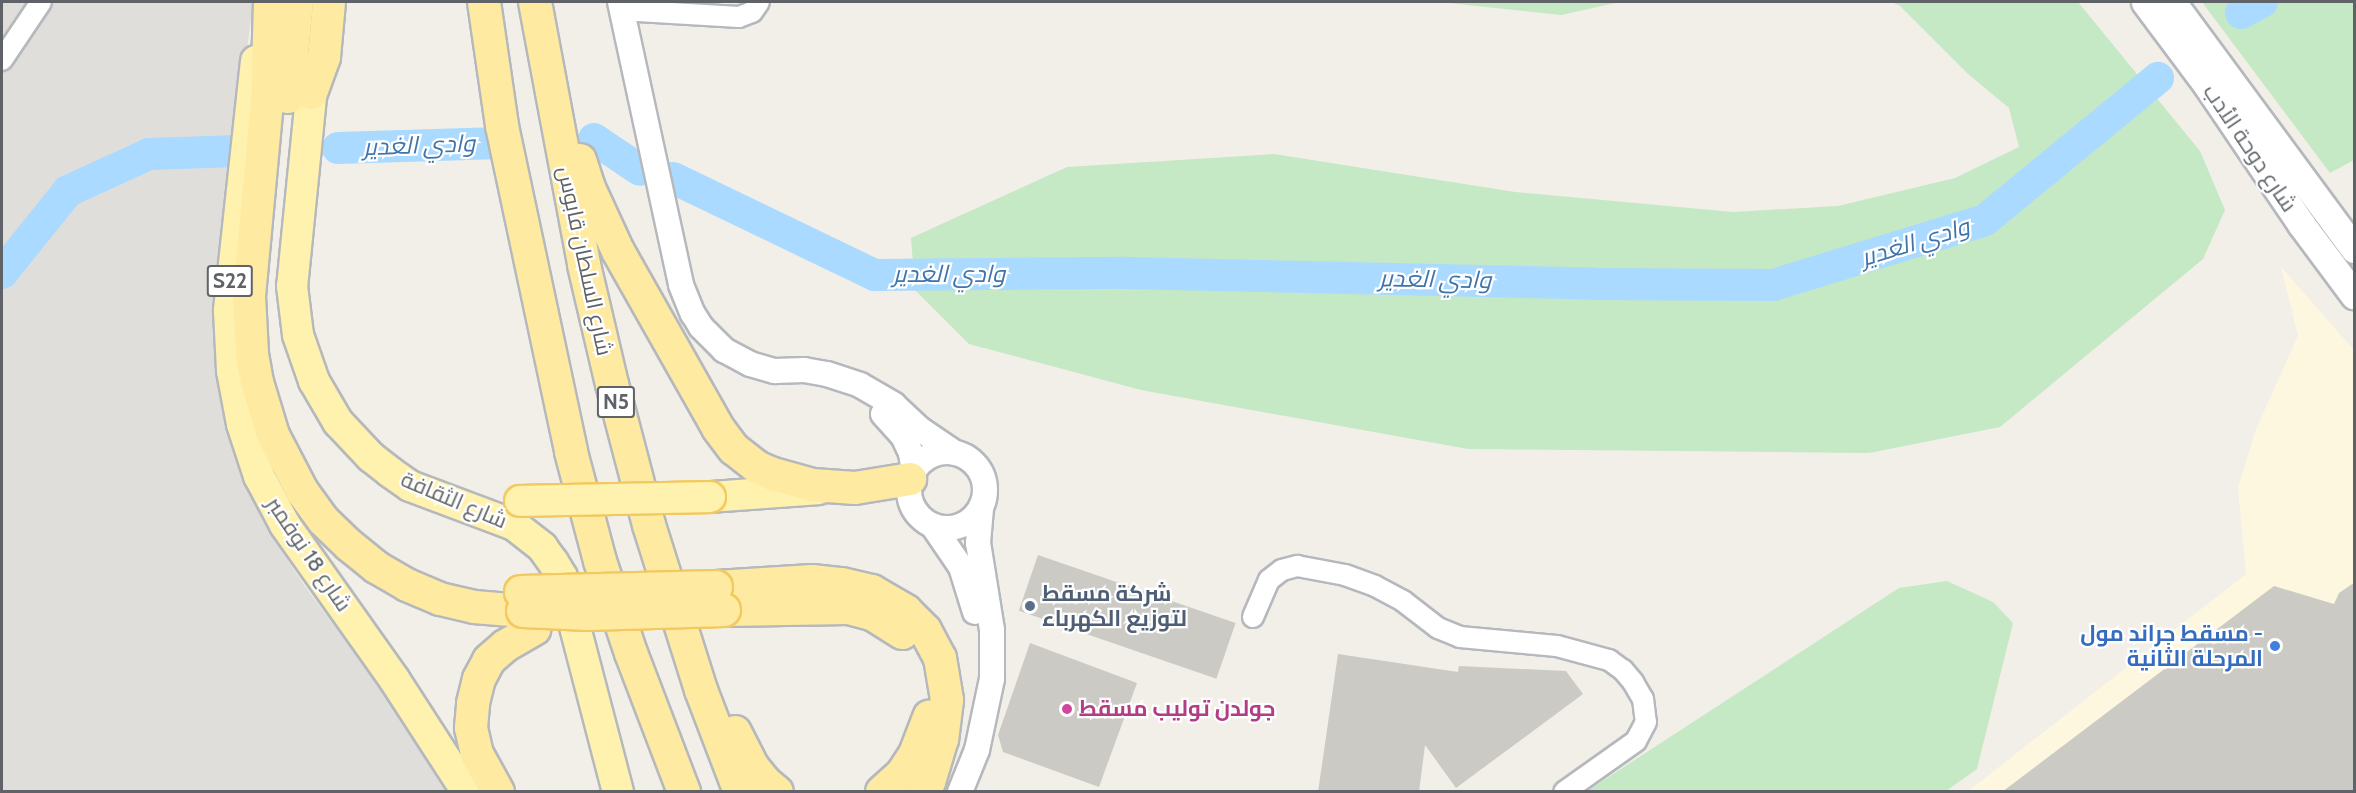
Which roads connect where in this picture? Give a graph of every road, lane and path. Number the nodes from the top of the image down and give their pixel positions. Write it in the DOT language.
graph roads {
  1 [pos="41,2"];
  2 [pos="264,2"];
  3 [pos="270,2"];
  4 [pos="297,2"];
  5 [pos="320,2"];
  6 [pos="329,2"];
  7 [pos="484,2"];
  8 [pos="535,2"];
  9 [pos="759,2"];
  10 [pos="2145,2"];
  11 [pos="2172,2"];
  12 [pos="621,5"];
  13 [pos="2,60"];
  14 [pos="311,93"];
  15 [pos="552,102"];
  16 [pos="300,196"];
  17 [pos="2355,249"];
  18 [pos="2355,296"];
  19 [pos="789,372"];
  20 [pos="955,453"];
  21 [pos="912,475"];
  22 [pos="834,488"];
  23 [pos="981,506"];
  24 [pos="649,525"];
  25 [pos="933,526"];
  26 [pos="720,598"];
  27 [pos="526,611"];
  28 [pos="1253,617"];
  29 [pos="467,792"];
  30 [pos="498,792"];
  31 [pos="618,792"];
  32 [pos="684,792"];
  33 [pos="740,792"];
  34 [pos="777,792"];
  35 [pos="882,792"];
  36 [pos="923,792"];
  37 [pos="943,792"];
  38 [pos="960,792"];
  39 [pos="1564,792"];
  1 -- 13 [label="street"];
  2 -- 29 [label="main road, شارع 18 نوفمبر / S22"];
  3 -- 27 [label="highway"];
  4 -- 27 [label="highway"];
  5 -- 14 [label="main road, شارع الثقافة"];
  6 -- 14 [label="highway"];
  7 -- 32 [label="highway, N5"];
  8 -- 15 [label="highway, شارع السلطان قابوس / N5"];
  9 -- 12 [label="street"];
  10 -- 18 [label="main road, شارع دوحة الأدب"];
  11 -- 17 [label="main road, شارع دوحة الأدب"];
  12 -- 19 [label="street"];
  14 -- 16 [label="main road, شارع الثقافة"];
  15 -- 22 [label="highway"];
  15 -- 24 [label="highway, شارع السلطان قابوس / N5"];
  16 -- 22 [label="main road, bridge"];
  16 -- 31 [label="main road, شارع الثقافة"];
  19 -- 20 [label="street"];
  19 -- 21 [label="street"];
  20 -- 21 [label="street"];
  20 -- 23 [label="street"];
  21 -- 22 [label="highway"];
  21 -- 25 [label="street"];
  23 -- 25 [label="street"];
  23 -- 38 [label="street"];
  24 -- 33 [label="highway, شارع السلطان قابوس / N5"];
  24 -- 34 [label="highway"];
  25 -- 37 [label="street"];
  26 -- 27 [label="highway, bridge"];
  26 -- 27 [label="highway, bridge"];
  26 -- 35 [label="highway"];
  26 -- 36 [label="highway"];
  27 -- 30 [label="highway"];
  28 -- 39 [label="street"];
}
